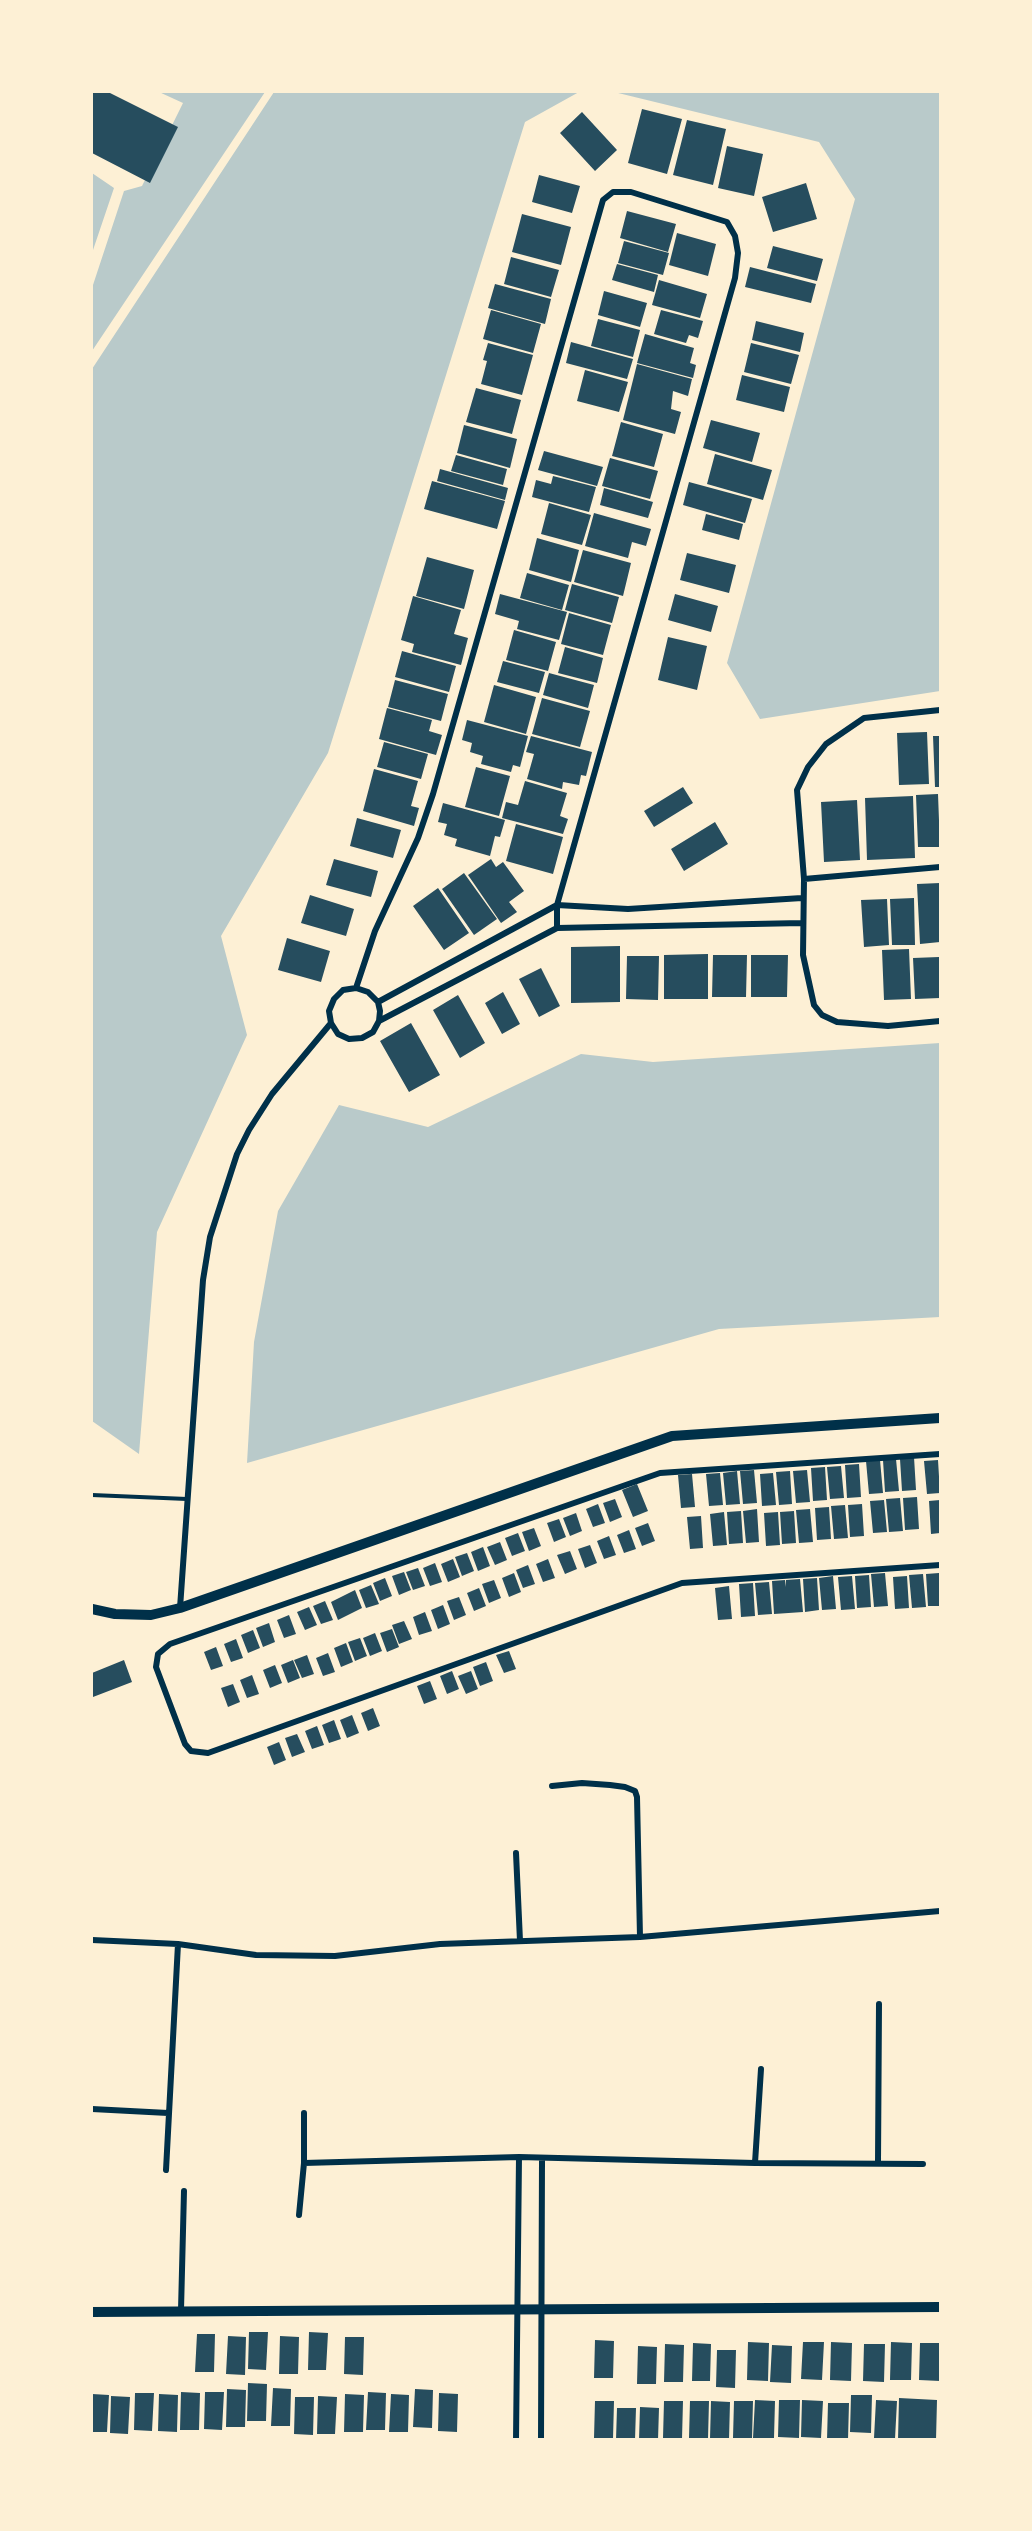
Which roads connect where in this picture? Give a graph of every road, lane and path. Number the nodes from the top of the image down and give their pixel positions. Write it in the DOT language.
graph roads {
  1 [pos="940,710"];
  2 [pos="940,867"];
  3 [pos="804,879"];
  4 [pos="802,898"];
  5 [pos="558,905"];
  6 [pos="802,923"];
  7 [pos="557,928"];
  8 [pos="356,988"];
  9 [pos="378,1002"];
  10 [pos="380,1021"];
  11 [pos="940,1021"];
  12 [pos="331,1023"];
  13 [pos="940,1418"];
  14 [pos="940,1454"];
  15 [pos="92,1495"];
  16 [pos="188,1499"];
  17 [pos="940,1565"];
  18 [pos="180,1608"];
  19 [pos="92,1609"];
  20 [pos="552,1786"];
  21 [pos="516,1853"];
  22 [pos="940,1911"];
  23 [pos="640,1937"];
  24 [pos="92,1940"];
  25 [pos="520,1941"];
  26 [pos="178,1944"];
  27 [pos="879,2004"];
  28 [pos="761,2069"];
  29 [pos="92,2109"];
  30 [pos="168,2113"];
  31 [pos="304,2113"];
  32 [pos="519,2157"];
  33 [pos="542,2159"];
  34 [pos="878,2162"];
  35 [pos="304,2163"];
  36 [pos="755,2163"];
  37 [pos="923,2164"];
  38 [pos="166,2169"];
  39 [pos="184,2191"];
  40 [pos="299,2215"];
  41 [pos="940,2307"];
  42 [pos="541,2309"];
  43 [pos="181,2310"];
  44 [pos="517,2310"];
  45 [pos="92,2312"];
  46 [pos="516,2439"];
  47 [pos="541,2439"];
  1 -- 3 [label="street"];
  2 -- 3 [label="street"];
  3 -- 4 [label="street"];
  4 -- 5 [label="street"];
  4 -- 6 [label="street"];
  5 -- 7 [label="street"];
  5 -- 8 [label="street"];
  5 -- 9 [label="street"];
  6 -- 7 [label="street"];
  6 -- 11 [label="street"];
  7 -- 10 [label="street"];
  8 -- 9 [label="street"];
  8 -- 12 [label="street"];
  9 -- 10 [label="street"];
  10 -- 12 [label="street"];
  12 -- 16 [label="street"];
  13 -- 18 [label="street"];
  14 -- 17 [label="street"];
  15 -- 16 [label="lane"];
  16 -- 18 [label="street"];
  18 -- 19 [label="street"];
  20 -- 23 [label="street"];
  21 -- 25 [label="street"];
  22 -- 23 [label="street"];
  23 -- 25 [label="street"];
  24 -- 26 [label="street"];
  25 -- 26 [label="street"];
  26 -- 30 [label="street"];
  27 -- 34 [label="street"];
  28 -- 36 [label="street"];
  29 -- 30 [label="street"];
  30 -- 38 [label="street"];
  31 -- 35 [label="street"];
  32 -- 33 [label="street"];
  32 -- 35 [label="street"];
  32 -- 44 [label="street"];
  33 -- 36 [label="street"];
  33 -- 42 [label="street"];
  34 -- 36 [label="street"];
  34 -- 37 [label="street"];
  35 -- 40 [label="street"];
  39 -- 43 [label="street"];
  41 -- 42 [label="street"];
  42 -- 44 [label="street"];
  42 -- 47 [label="street"];
  43 -- 44 [label="street"];
  43 -- 45 [label="street"];
  44 -- 46 [label="street"];
}
